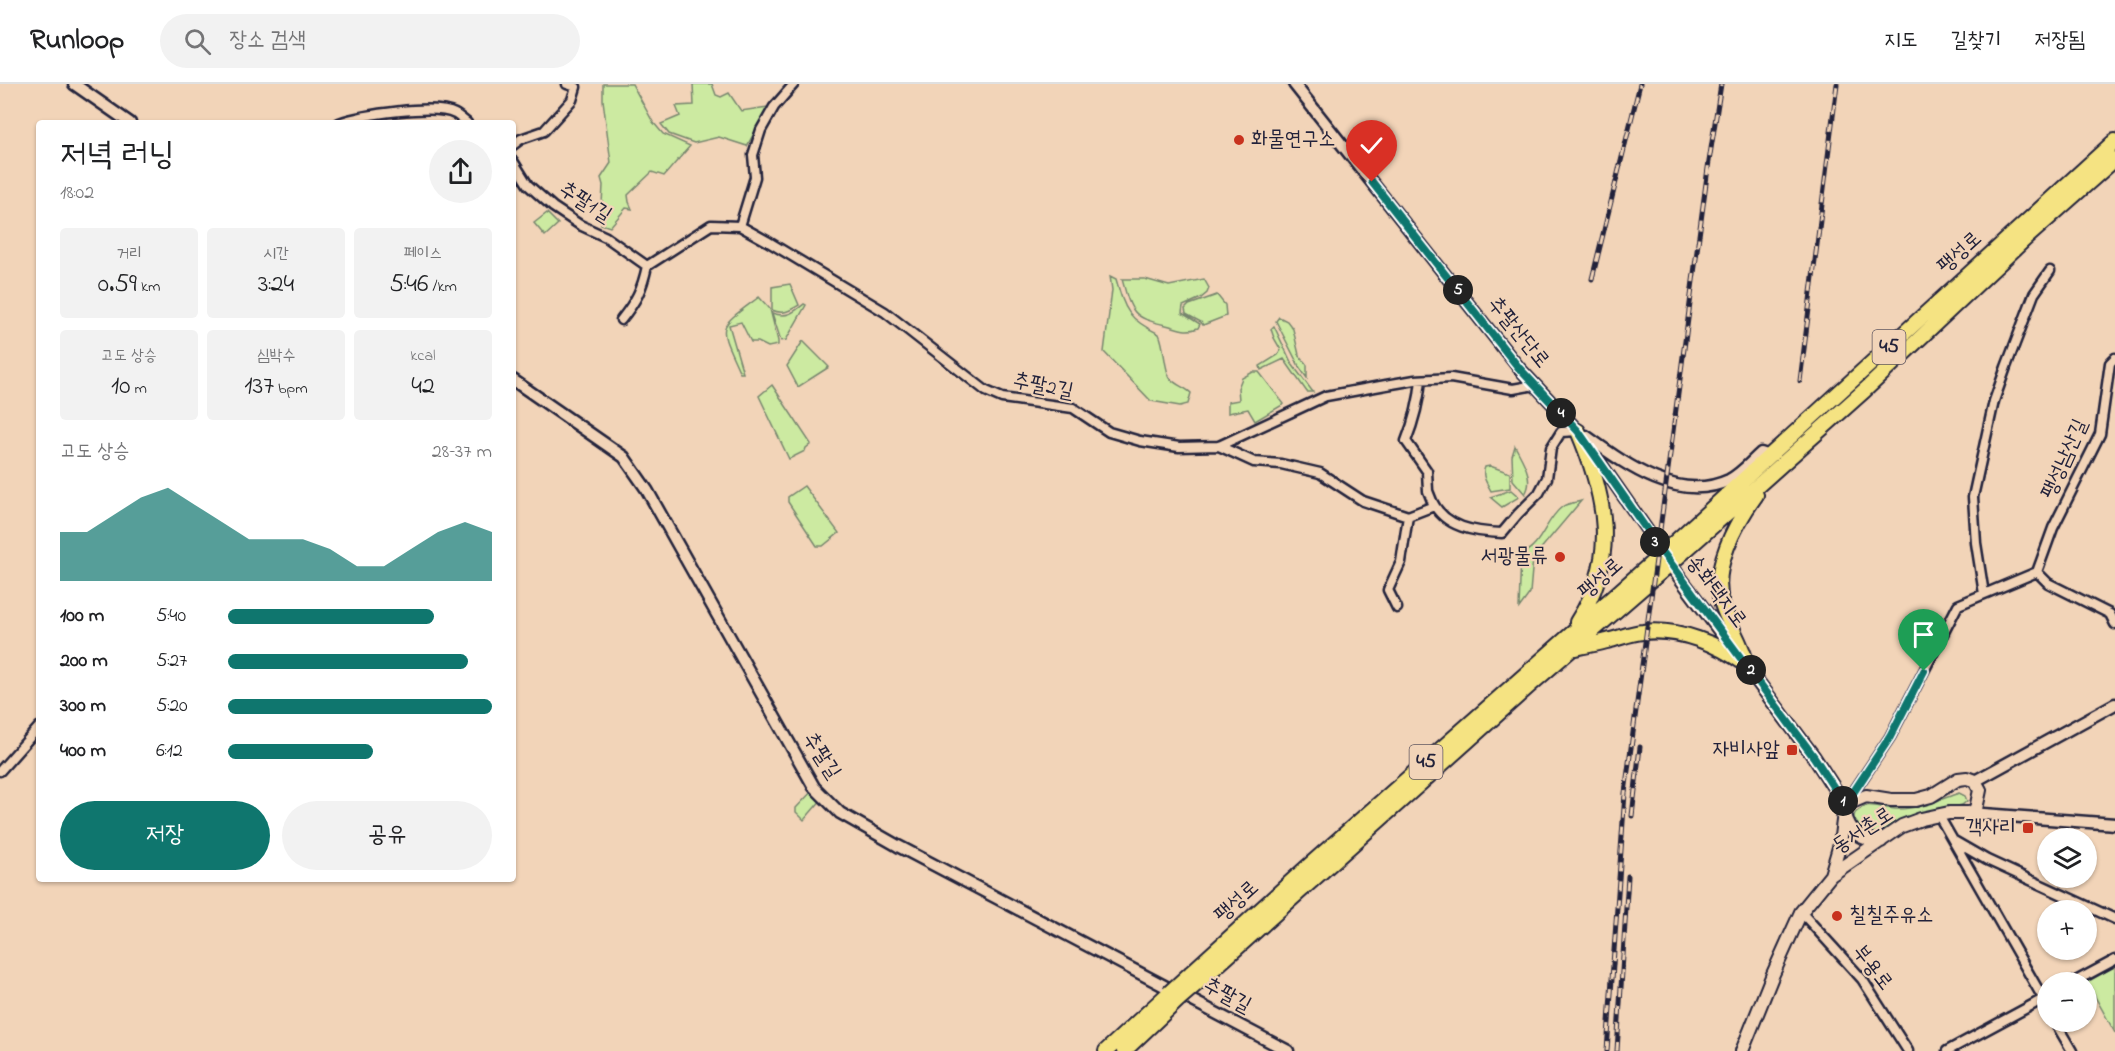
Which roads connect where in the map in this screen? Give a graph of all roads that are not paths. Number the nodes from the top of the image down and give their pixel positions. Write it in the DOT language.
graph roads {
  1 [pos="74,84"];
  2 [pos="794,84"];
  3 [pos="1294,84"];
  4 [pos="576,85"];
  5 [pos="126,120"];
  6 [pos="348,120"];
  7 [pos="462,120"];
  8 [pos="2115,141"];
  9 [pos="516,143"];
  10 [pos="2115,159"];
  11 [pos="516,166"];
  12 [pos="740,226"];
  13 [pos="647,266"];
  14 [pos="2050,271"];
  15 [pos="621,320"];
  16 [pos="2115,358"];
  17 [pos="1421,380"];
  18 [pos="516,382"];
  19 [pos="1536,385"];
  20 [pos="1578,431"];
  21 [pos="1219,446"];
  22 [pos="1770,456"];
  23 [pos="1784,462"];
  24 [pos="1432,500"];
  25 [pos="1408,516"];
  26 [pos="1666,558"];
  27 [pos="2037,572"];
  28 [pos="1984,594"];
  29 [pos="1397,608"];
  30 [pos="2114,622"];
  31 [pos="1568,635"];
  32 [pos="1571,650"];
  33 [pos="1747,665"];
  34 [pos="2115,704"];
  35 [pos="36,730"];
  36 [pos="0,771"];
  37 [pos="1975,781"];
  38 [pos="1845,805"];
  39 [pos="1970,813"];
  40 [pos="1939,816"];
  41 [pos="2115,824"];
  42 [pos="1953,840"];
  43 [pos="1881,841"];
  44 [pos="1831,875"];
  45 [pos="1801,912"];
  46 [pos="2115,919"];
  47 [pos="2115,960"];
  48 [pos="2093,972"];
  49 [pos="1196,976"];
  50 [pos="2037,985"];
  51 [pos="1174,996"];
  52 [pos="2037,1006"];
  53 [pos="2061,1032"];
  54 [pos="1106,1051"];
  55 [pos="1124,1051"];
  56 [pos="1288,1051"];
  57 [pos="1742,1051"];
  58 [pos="1908,1051"];
  59 [pos="1947,1051"];
  60 [pos="2072,1051"];
  1 -- 5 [label="street"];
  2 -- 12 [label="street"];
  3 -- 19 [label="street, 추팔산단로"];
  4 -- 9 [label="street"];
  6 -- 7 [label="street"];
  8 -- 22 [label="main road, 팽성로 / 45"];
  10 -- 23 [label="main road, 팽성로 / 45"];
  11 -- 13 [label="street, 추팔1길"];
  12 -- 13 [label="street, 추팔2길"];
  12 -- 21 [label="street, 추팔2길"];
  13 -- 15 [label="street"];
  14 -- 28 [label="street"];
  16 -- 27 [label="street, 팽성남산길"];
  17 -- 19 [label="street, 추팔2길"];
  17 -- 21 [label="street, 추팔2길"];
  17 -- 24 [label="street"];
  18 -- 56 [label="street, 추팔길"];
  19 -- 20 [label="street, 추팔산단로"];
  20 -- 22 [label="street"];
  20 -- 24 [label="street"];
  20 -- 26 [label="street, 추팔산단로"];
  20 -- 31 [label="main road"];
  21 -- 25 [label="street"];
  22 -- 26 [label="main road, 팽성로 / 45"];
  23 -- 26 [label="main road, 팽성로 / 45"];
  23 -- 33 [label="main road"];
  24 -- 25 [label="street"];
  25 -- 29 [label="street"];
  26 -- 31 [label="main road, 팽성로 / 45"];
  26 -- 32 [label="main road, 팽성로 / 45"];
  26 -- 33 [label="main road, 송화택지로"];
  27 -- 28 [label="street"];
  27 -- 30 [label="street"];
  28 -- 38 [label="street"];
  31 -- 49 [label="main road, 팽성로 / 45"];
  32 -- 33 [label="main road"];
  32 -- 49 [label="main road, 팽성로 / 45"];
  33 -- 38 [label="main road, 송화택지로"];
  34 -- 37 [label="street"];
  35 -- 36 [label="street"];
  37 -- 38 [label="main road"];
  37 -- 39 [label="main road"];
  38 -- 43 [label="main road, 송화택지로"];
  38 -- 44 [label="main road"];
  39 -- 40 [label="main road, 동서촌로"];
  39 -- 41 [label="street, 동서촌로"];
  40 -- 42 [label="street"];
  40 -- 43 [label="main road, 동서촌로"];
  42 -- 46 [label="street"];
  42 -- 50 [label="street"];
  43 -- 44 [label="main road, 동서촌로"];
  44 -- 45 [label="main road, 동서촌로"];
  45 -- 57 [label="main road, 동서촌로"];
  45 -- 58 [label="street, 부용로"];
  47 -- 48 [label="street"];
  49 -- 51 [label="main road, 45, bridge"];
  51 -- 54 [label="main road, 45"];
  51 -- 55 [label="main road, 45"];
  52 -- 59 [label="street"];
  53 -- 60 [label="street"];
}
